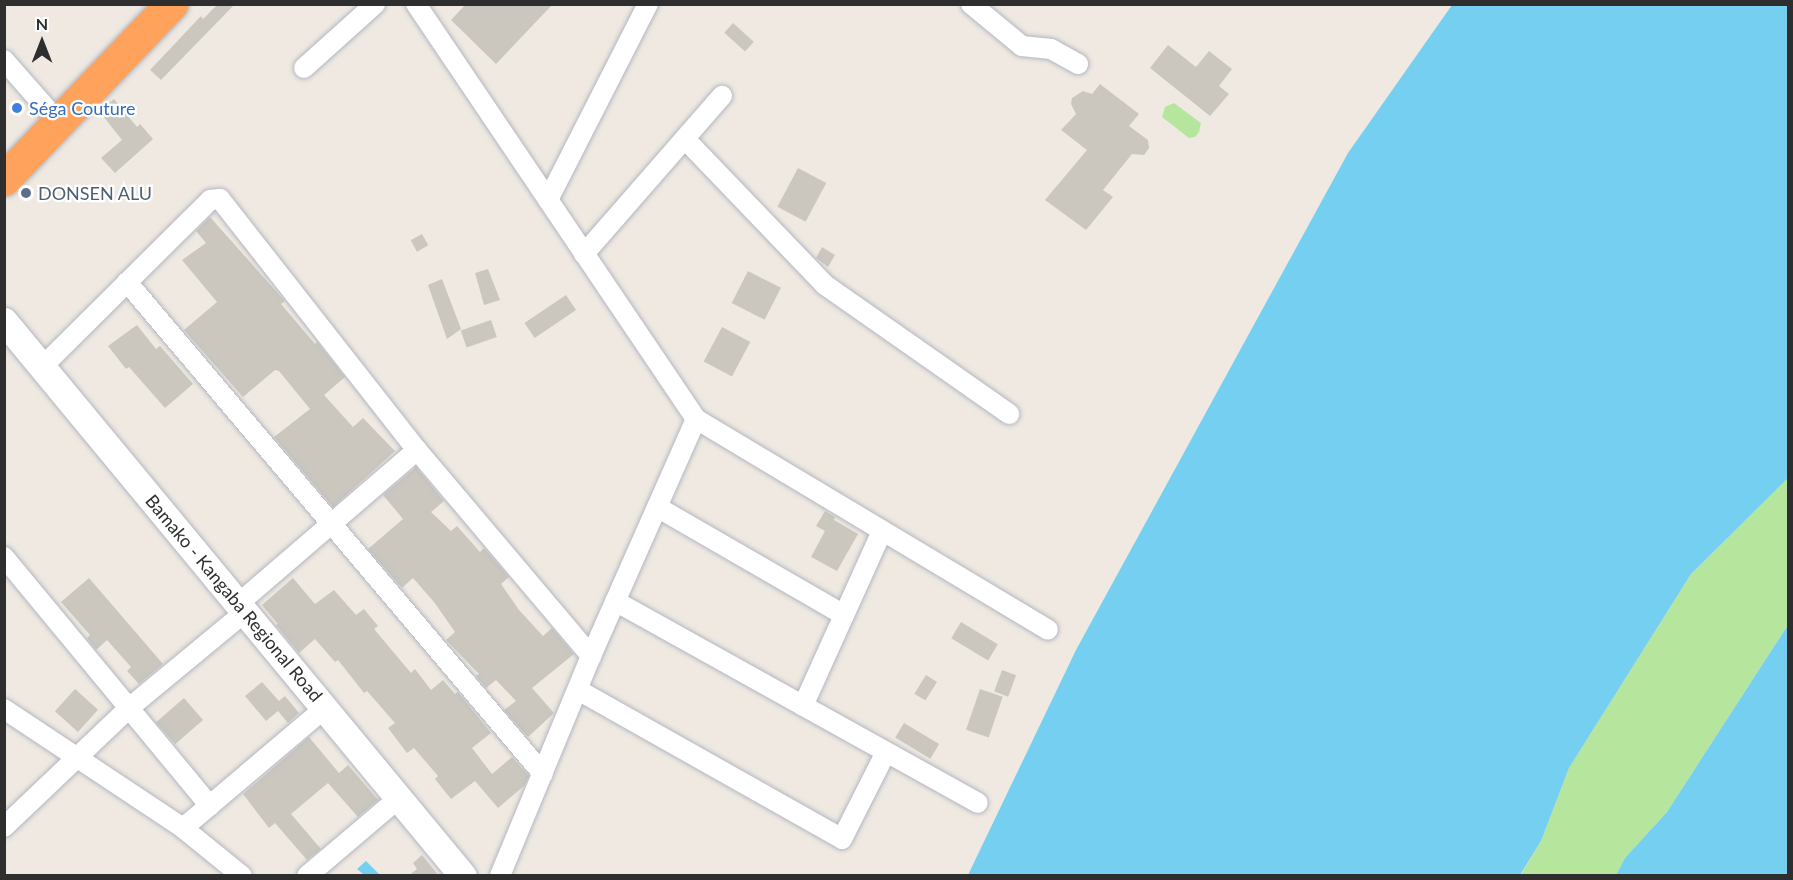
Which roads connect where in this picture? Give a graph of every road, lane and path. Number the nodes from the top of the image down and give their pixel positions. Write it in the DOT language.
graph roads {
  1 [pos="375,4"];
  2 [pos="416,4"];
  3 [pos="648,4"];
  4 [pos="971,4"];
  5 [pos="159,6"];
  6 [pos="4,60"];
  7 [pos="1078,64"];
  8 [pos="304,68"];
  9 [pos="722,96"];
  10 [pos="46,108"];
  11 [pos="685,139"];
  12 [pos="4,151"];
  13 [pos="4,179"];
  14 [pos="548,200"];
  15 [pos="584,254"];
  16 [pos="127,282"];
  17 [pos="4,321"];
  18 [pos="42,367"];
  19 [pos="1008,414"];
  20 [pos="696,419"];
  21 [pos="417,450"];
  22 [pos="657,507"];
  23 [pos="331,523"];
  24 [pos="882,531"];
  25 [pos="4,557"];
  26 [pos="615,601"];
  27 [pos="242,608"];
  28 [pos="844,615"];
  29 [pos="1048,630"];
  30 [pos="591,656"];
  31 [pos="578,690"];
  32 [pos="803,706"];
  33 [pos="129,708"];
  34 [pos="324,708"];
  35 [pos="4,709"];
  36 [pos="886,752"];
  37 [pos="77,758"];
  38 [pos="543,774"];
  39 [pos="399,798"];
  40 [pos="978,803"];
  41 [pos="210,806"];
  42 [pos="4,827"];
  43 [pos="183,828"];
  44 [pos="242,876"];
  45 [pos="307,876"];
  46 [pos="463,876"];
  47 [pos="500,876"];
  1 -- 8 [label="street"];
  2 -- 14 [label="street"];
  3 -- 14 [label="street"];
  4 -- 7 [label="street"];
  5 -- 10 [label="highway"];
  5 -- 13 [label="highway"];
  6 -- 10 [label="street"];
  9 -- 11 [label="street"];
  10 -- 12 [label="highway"];
  11 -- 15 [label="street"];
  11 -- 19 [label="street"];
  14 -- 15 [label="street"];
  15 -- 20 [label="street"];
  16 -- 18 [label="street"];
  16 -- 21 [label="street"];
  16 -- 23 [label="street"];
  17 -- 18 [label="street, Bamako - Kangaba Regional Road"];
  18 -- 27 [label="street, Bamako - Kangaba Regional Road"];
  20 -- 22 [label="street"];
  20 -- 24 [label="street"];
  21 -- 23 [label="street"];
  21 -- 30 [label="street"];
  22 -- 26 [label="street"];
  22 -- 28 [label="street"];
  23 -- 27 [label="street"];
  23 -- 38 [label="street"];
  24 -- 28 [label="street"];
  24 -- 29 [label="street"];
  25 -- 33 [label="street"];
  26 -- 30 [label="street"];
  26 -- 32 [label="street"];
  27 -- 33 [label="street"];
  27 -- 34 [label="street, Bamako - Kangaba Regional Road"];
  28 -- 32 [label="street"];
  30 -- 31 [label="street"];
  31 -- 36 [label="street"];
  31 -- 38 [label="street"];
  32 -- 36 [label="street"];
  33 -- 37 [label="street"];
  33 -- 41 [label="street"];
  34 -- 39 [label="street, Bamako - Kangaba Regional Road"];
  34 -- 41 [label="street"];
  35 -- 37 [label="street"];
  36 -- 40 [label="street"];
  37 -- 42 [label="street"];
  37 -- 43 [label="street"];
  38 -- 47 [label="street"];
  39 -- 45 [label="street"];
  39 -- 46 [label="street, Bamako - Kangaba Regional Road"];
  41 -- 43 [label="street"];
  43 -- 44 [label="street"];
}
